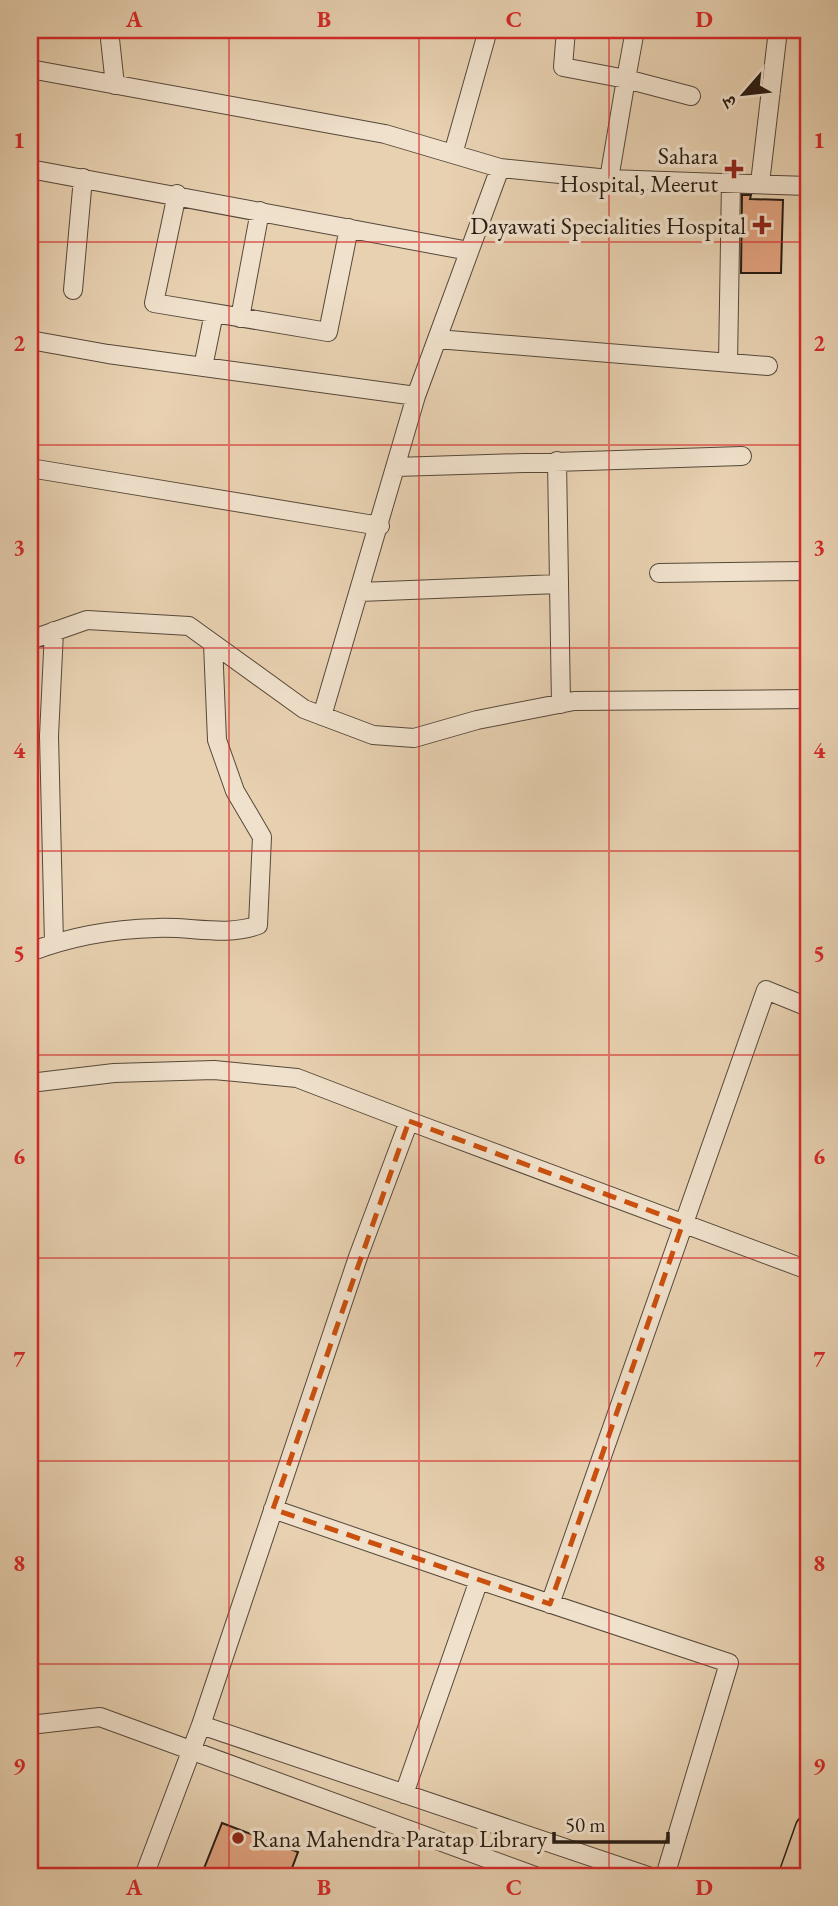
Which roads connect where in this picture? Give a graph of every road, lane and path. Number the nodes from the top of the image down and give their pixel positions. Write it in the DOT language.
graph roads {
  1 [pos="109,30"];
  2 [pos="566,30"];
  3 [pos="635,30"];
  4 [pos="778,30"];
  5 [pos="483,31"];
  6 [pos="30,69"];
  7 [pos="626,79"];
  8 [pos="115,85"];
  9 [pos="691,96"];
  10 [pos="453,154"];
  11 [pos="500,168"];
  12 [pos="30,169"];
  13 [pos="83,178"];
  14 [pos="609,179"];
  15 [pos="731,182"];
  16 [pos="760,183"];
  17 [pos="808,186"];
  18 [pos="177,194"];
  19 [pos="260,211"];
  20 [pos="349,228"];
  21 [pos="469,251"];
  22 [pos="73,290"];
  23 [pos="214,313"];
  24 [pos="240,318"];
  25 [pos="437,339"];
  26 [pos="30,340"];
  27 [pos="728,363"];
  28 [pos="768,366"];
  29 [pos="203,367"];
  30 [pos="416,396"];
  31 [pos="742,456"];
  32 [pos="557,461"];
  33 [pos="396,467"];
  34 [pos="30,468"];
  35 [pos="380,526"];
  36 [pos="808,571"];
  37 [pos="659,573"];
  38 [pos="558,584"];
  39 [pos="360,592"];
  40 [pos="54,631"];
  41 [pos="30,640"];
  42 [pos="213,644"];
  43 [pos="808,699"];
  44 [pos="561,704"];
  45 [pos="322,716"];
  46 [pos="54,943"];
  47 [pos="30,952"];
  48 [pos="808,1007"];
  49 [pos="30,1083"];
  50 [pos="409,1121"];
  51 [pos="684,1223"];
  52 [pos="808,1270"];
  53 [pos="273,1509"];
  54 [pos="478,1580"];
  55 [pos="550,1604"];
  56 [pos="30,1726"];
  57 [pos="201,1726"];
  58 [pos="189,1751"];
  59 [pos="404,1794"];
  60 [pos="808,1828"];
  61 [pos="144,1876"];
  62 [pos="535,1876"];
  63 [pos="648,1876"];
  64 [pos="665,1876"];
  65 [pos="791,1876"];
  1 -- 8 [label="street"];
  2 -- 7 [label="street"];
  3 -- 7 [label="street"];
  4 -- 16 [label="street"];
  5 -- 10 [label="street"];
  6 -- 8 [label="street"];
  7 -- 9 [label="street"];
  7 -- 14 [label="street"];
  8 -- 10 [label="street"];
  10 -- 11 [label="street"];
  11 -- 14 [label="street"];
  11 -- 21 [label="street"];
  12 -- 13 [label="street"];
  13 -- 18 [label="street"];
  13 -- 22 [label="street"];
  14 -- 15 [label="street"];
  15 -- 16 [label="street"];
  15 -- 27 [label="street"];
  16 -- 17 [label="street"];
  18 -- 19 [label="street"];
  18 -- 23 [label="street"];
  19 -- 20 [label="street"];
  19 -- 24 [label="street"];
  20 -- 21 [label="street"];
  20 -- 24 [label="street"];
  21 -- 25 [label="street"];
  23 -- 24 [label="street"];
  23 -- 29 [label="street"];
  25 -- 27 [label="street"];
  25 -- 30 [label="street"];
  26 -- 29 [label="street"];
  27 -- 28 [label="street"];
  29 -- 30 [label="street"];
  30 -- 33 [label="street"];
  31 -- 32 [label="street"];
  32 -- 33 [label="street"];
  32 -- 38 [label="street"];
  33 -- 35 [label="street"];
  34 -- 35 [label="street"];
  35 -- 39 [label="street"];
  36 -- 37 [label="street"];
  38 -- 39 [label="street"];
  38 -- 44 [label="street"];
  39 -- 45 [label="street"];
  40 -- 41 [label="street"];
  40 -- 42 [label="street"];
  40 -- 46 [label="street"];
  42 -- 45 [label="street"];
  42 -- 46 [label="street"];
  43 -- 44 [label="street"];
  44 -- 45 [label="street"];
  46 -- 47 [label="street"];
  48 -- 51 [label="street"];
  49 -- 50 [label="street"];
  50 -- 51 [label="street"];
  50 -- 53 [label="street"];
  51 -- 52 [label="street"];
  51 -- 55 [label="street"];
  53 -- 54 [label="street"];
  53 -- 57 [label="street"];
  54 -- 55 [label="street"];
  54 -- 59 [label="street"];
  55 -- 64 [label="street"];
  56 -- 58 [label="street"];
  57 -- 58 [label="street"];
  57 -- 59 [label="street"];
  58 -- 61 [label="street"];
  58 -- 62 [label="street"];
  59 -- 63 [label="street"];
  60 -- 65 [label="highway"];
}
